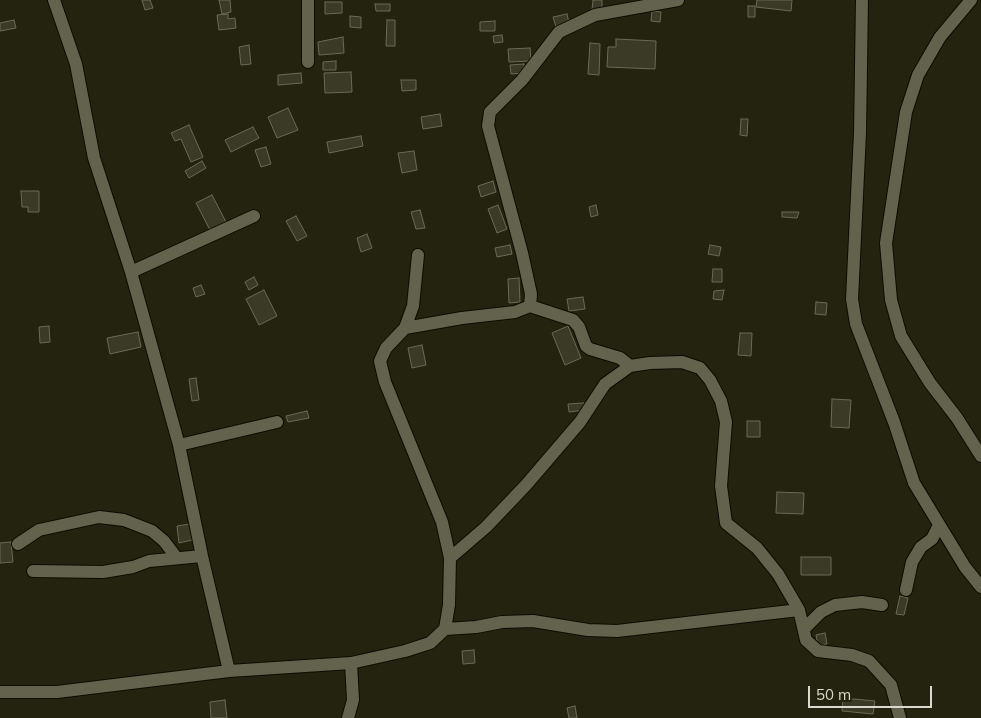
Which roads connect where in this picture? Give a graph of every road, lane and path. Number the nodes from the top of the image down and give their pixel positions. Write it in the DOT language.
graph roads {
  1 [pos="54,0"];
  2 [pos="308,0"];
  3 [pos="678,0"];
  4 [pos="862,0"];
  5 [pos="971,0"];
  6 [pos="308,62"];
  7 [pos="254,216"];
  8 [pos="418,255"];
  9 [pos="130,272"];
  10 [pos="530,306"];
  11 [pos="404,328"];
  12 [pos="630,366"];
  13 [pos="277,422"];
  14 [pos="179,445"];
  15 [pos="981,456"];
  16 [pos="939,525"];
  17 [pos="18,544"];
  18 [pos="202,556"];
  19 [pos="176,557"];
  20 [pos="450,558"];
  21 [pos="33,571"];
  22 [pos="981,587"];
  23 [pos="906,590"];
  24 [pos="882,604"];
  25 [pos="799,610"];
  26 [pos="805,628"];
  27 [pos="445,629"];
  28 [pos="351,663"];
  29 [pos="229,671"];
  30 [pos="0,692"];
  31 [pos="348,718"];
  32 [pos="900,718"];
  1 -- 9 [label="street"];
  2 -- 6 [label="street"];
  3 -- 10 [label="street"];
  4 -- 16 [label="street"];
  5 -- 15 [label="street"];
  7 -- 9 [label="street"];
  8 -- 11 [label="street"];
  9 -- 14 [label="street"];
  10 -- 11 [label="street"];
  10 -- 12 [label="street"];
  11 -- 20 [label="street"];
  12 -- 20 [label="street"];
  12 -- 25 [label="street"];
  13 -- 14 [label="street"];
  14 -- 18 [label="street"];
  16 -- 22 [label="street"];
  16 -- 23 [label="street"];
  17 -- 19 [label="street"];
  18 -- 19 [label="street"];
  18 -- 29 [label="street"];
  19 -- 21 [label="street"];
  20 -- 27 [label="street"];
  24 -- 26 [label="street"];
  25 -- 26 [label="street"];
  25 -- 27 [label="street"];
  26 -- 32 [label="street"];
  27 -- 28 [label="street"];
  28 -- 29 [label="street"];
  28 -- 31 [label="street"];
  29 -- 30 [label="street"];
}
